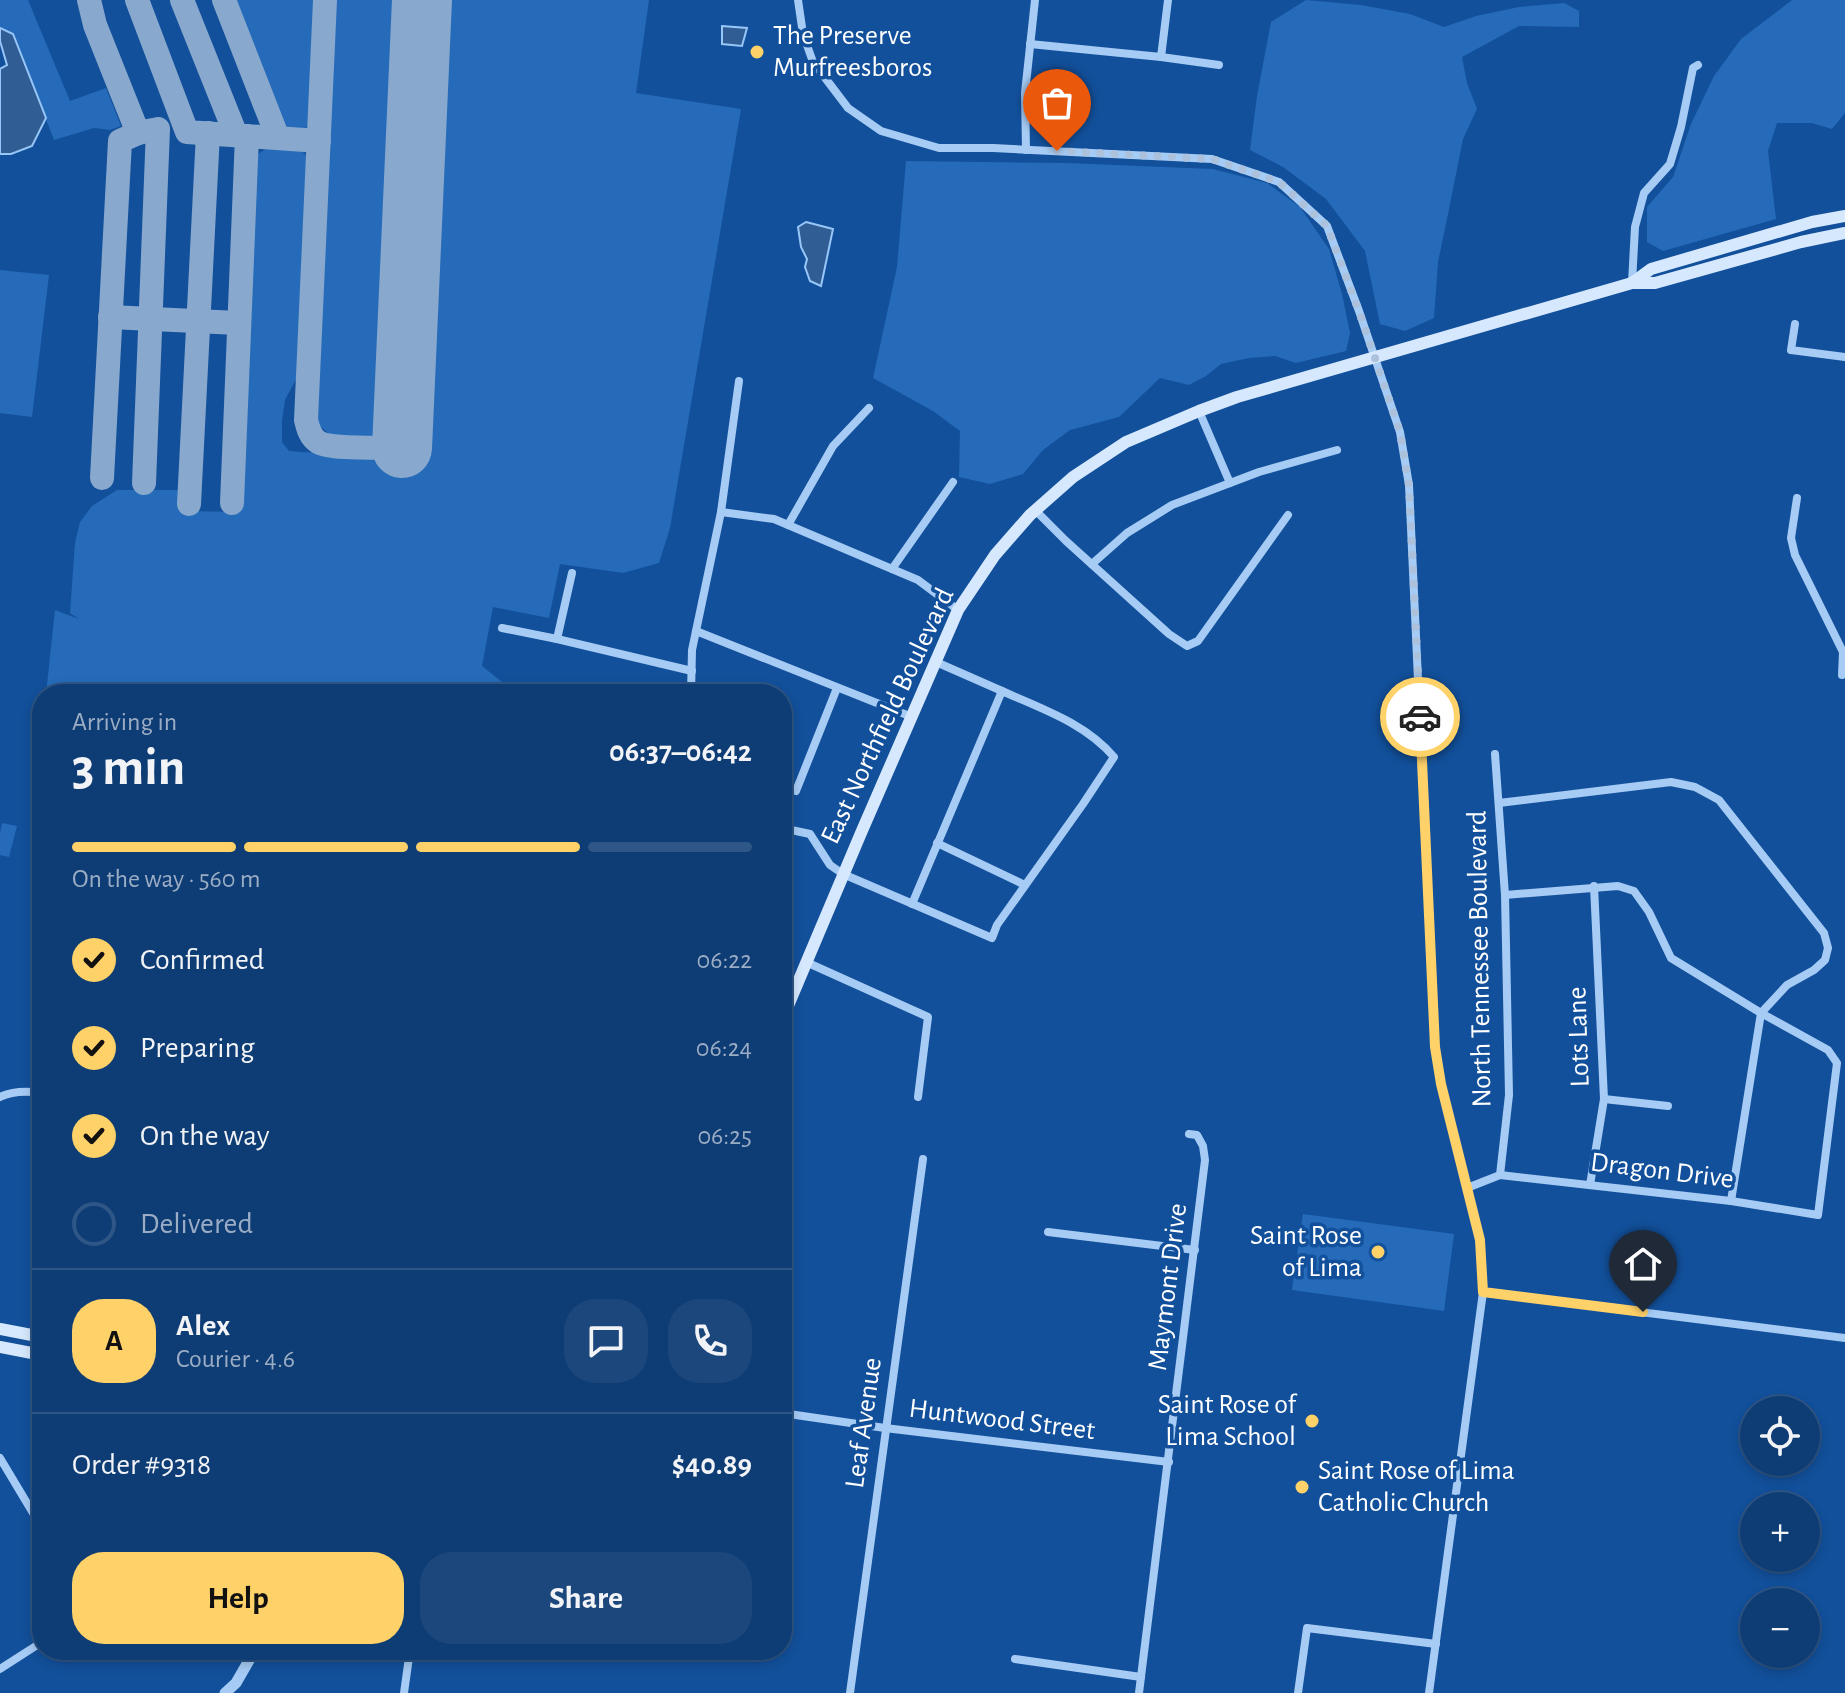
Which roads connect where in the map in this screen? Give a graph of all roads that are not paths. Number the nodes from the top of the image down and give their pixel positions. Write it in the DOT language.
graph roads {
  1 [pos="798,0"];
  2 [pos="1035,0"];
  3 [pos="1168,0"];
  4 [pos="1030,44"];
  5 [pos="1161,57"];
  6 [pos="1219,65"];
  7 [pos="1698,65"];
  8 [pos="1026,150"];
  9 [pos="1845,216"];
  10 [pos="1845,233"];
  11 [pos="1632,283"];
  12 [pos="1795,324"];
  13 [pos="1845,357"];
  14 [pos="1375,358"];
  15 [pos="739,381"];
  16 [pos="869,408"];
  17 [pos="1199,411"];
  18 [pos="1337,450"];
  19 [pos="953,482"];
  20 [pos="1230,483"];
  21 [pos="1797,498"];
  22 [pos="1035,510"];
  23 [pos="721,512"];
  24 [pos="1288,515"];
  25 [pos="788,525"];
  26 [pos="1092,564"];
  27 [pos="892,569"];
  28 [pos="572,573"];
  29 [pos="958,610"];
  30 [pos="502,628"];
  31 [pos="696,631"];
  32 [pos="557,639"];
  33 [pos="936,662"];
  34 [pos="692,671"];
  35 [pos="1842,675"];
  36 [pos="691,684"];
  37 [pos="837,688"];
  38 [pos="1002,691"];
  39 [pos="912,717"];
  40 [pos="1495,754"];
  41 [pos="796,791"];
  42 [pos="1499,803"];
  43 [pos="792,830"];
  44 [pos="937,843"];
  45 [pos="843,874"];
  46 [pos="1025,885"];
  47 [pos="1594,886"];
  48 [pos="1505,895"];
  49 [pos="912,904"];
  50 [pos="806,962"];
  51 [pos="792,996"];
  52 [pos="1761,1013"];
  53 [pos="32,1091"];
  54 [pos="0,1097"];
  55 [pos="918,1097"];
  56 [pos="1604,1099"];
  57 [pos="1668,1106"];
  58 [pos="1189,1134"];
  59 [pos="923,1159"];
  60 [pos="1500,1175"];
  61 [pos="1590,1185"];
  62 [pos="1467,1188"];
  63 [pos="1731,1201"];
  64 [pos="1048,1232"];
  65 [pos="1195,1250"];
  66 [pos="1483,1292"];
  67 [pos="0,1329"];
  68 [pos="32,1335"];
  69 [pos="1845,1338"];
  70 [pos="0,1347"];
  71 [pos="32,1353"];
  72 [pos="792,1414"];
  73 [pos="885,1428"];
  74 [pos="0,1458"];
  75 [pos="1169,1462"];
  76 [pos="32,1511"];
  77 [pos="1436,1644"];
  78 [pos="32,1648"];
  79 [pos="1015,1659"];
  80 [pos="249,1660"];
  81 [pos="409,1660"];
  82 [pos="0,1669"];
  83 [pos="1141,1677"];
  84 [pos="225,1693"];
  85 [pos="404,1693"];
  86 [pos="850,1693"];
  87 [pos="1139,1693"];
  88 [pos="1298,1693"];
  89 [pos="1429,1693"];
  1 -- 8 [label="street, North Tennessee Boulevard"];
  2 -- 4 [label="street"];
  3 -- 5 [label="street"];
  4 -- 5 [label="street"];
  4 -- 8 [label="street"];
  5 -- 6 [label="street"];
  7 -- 11 [label="street"];
  8 -- 14 [label="street, North Tennessee Boulevard"];
  9 -- 11 [label="main road, East Northfield Boulevard"];
  10 -- 11 [label="main road, East Northfield Boulevard"];
  11 -- 14 [label="main road, East Northfield Boulevard"];
  12 -- 13 [label="street"];
  14 -- 17 [label="main road, East Northfield Boulevard"];
  14 -- 62 [label="street, North Tennessee Boulevard"];
  15 -- 23 [label="street"];
  16 -- 25 [label="street"];
  17 -- 20 [label="street"];
  17 -- 22 [label="main road, East Northfield Boulevard"];
  18 -- 20 [label="street"];
  19 -- 27 [label="street"];
  20 -- 26 [label="street"];
  21 -- 35 [label="street"];
  22 -- 26 [label="street"];
  22 -- 29 [label="main road, East Northfield Boulevard"];
  23 -- 25 [label="street"];
  23 -- 31 [label="street"];
  24 -- 26 [label="street"];
  25 -- 27 [label="street"];
  27 -- 29 [label="street"];
  28 -- 32 [label="street"];
  29 -- 33 [label="main road, East Northfield Boulevard"];
  30 -- 32 [label="street"];
  31 -- 34 [label="street"];
  31 -- 37 [label="street"];
  32 -- 34 [label="street"];
  33 -- 38 [label="street"];
  33 -- 39 [label="main road, East Northfield Boulevard"];
  34 -- 36 [label="street"];
  37 -- 39 [label="street"];
  37 -- 41 [label="street"];
  38 -- 44 [label="street"];
  38 -- 46 [label="street"];
  39 -- 45 [label="main road, East Northfield Boulevard"];
  40 -- 42 [label="street, North Tennessee Boulevard"];
  42 -- 48 [label="street, North Tennessee Boulevard"];
  42 -- 52 [label="street"];
  43 -- 45 [label="street"];
  44 -- 46 [label="street"];
  44 -- 49 [label="street"];
  45 -- 49 [label="street"];
  45 -- 50 [label="main road, East Northfield Boulevard"];
  46 -- 49 [label="street"];
  47 -- 48 [label="street"];
  47 -- 52 [label="street"];
  47 -- 56 [label="street, Lots Lane"];
  48 -- 60 [label="street, North Tennessee Boulevard"];
  50 -- 51 [label="main road, East Northfield Boulevard"];
  50 -- 55 [label="street"];
  52 -- 63 [label="street"];
  52 -- 63 [label="street, Dragon Drive"];
  53 -- 54 [label="street"];
  56 -- 57 [label="street"];
  56 -- 61 [label="street, Lots Lane"];
  58 -- 65 [label="street, Maymont Drive"];
  59 -- 73 [label="street, Leaf Avenue"];
  60 -- 61 [label="street, Dragon Drive"];
  60 -- 62 [label="street"];
  61 -- 63 [label="street, Dragon Drive"];
  62 -- 66 [label="street, North Tennessee Boulevard"];
  64 -- 65 [label="street"];
  65 -- 75 [label="street, Maymont Drive"];
  66 -- 69 [label="street"];
  66 -- 77 [label="street, North Tennessee Boulevard"];
  67 -- 68 [label="main road"];
  70 -- 71 [label="main road"];
  72 -- 73 [label="street, Huntwood Street"];
  73 -- 75 [label="street, Huntwood Street"];
  73 -- 86 [label="street, Leaf Avenue"];
  74 -- 76 [label="street"];
  75 -- 83 [label="street, Maymont Drive"];
  77 -- 88 [label="street"];
  77 -- 89 [label="street, North Tennessee Boulevard"];
  78 -- 82 [label="street"];
  79 -- 83 [label="street"];
  80 -- 84 [label="street"];
  81 -- 85 [label="street"];
  83 -- 87 [label="street, Maymont Drive"];
}
